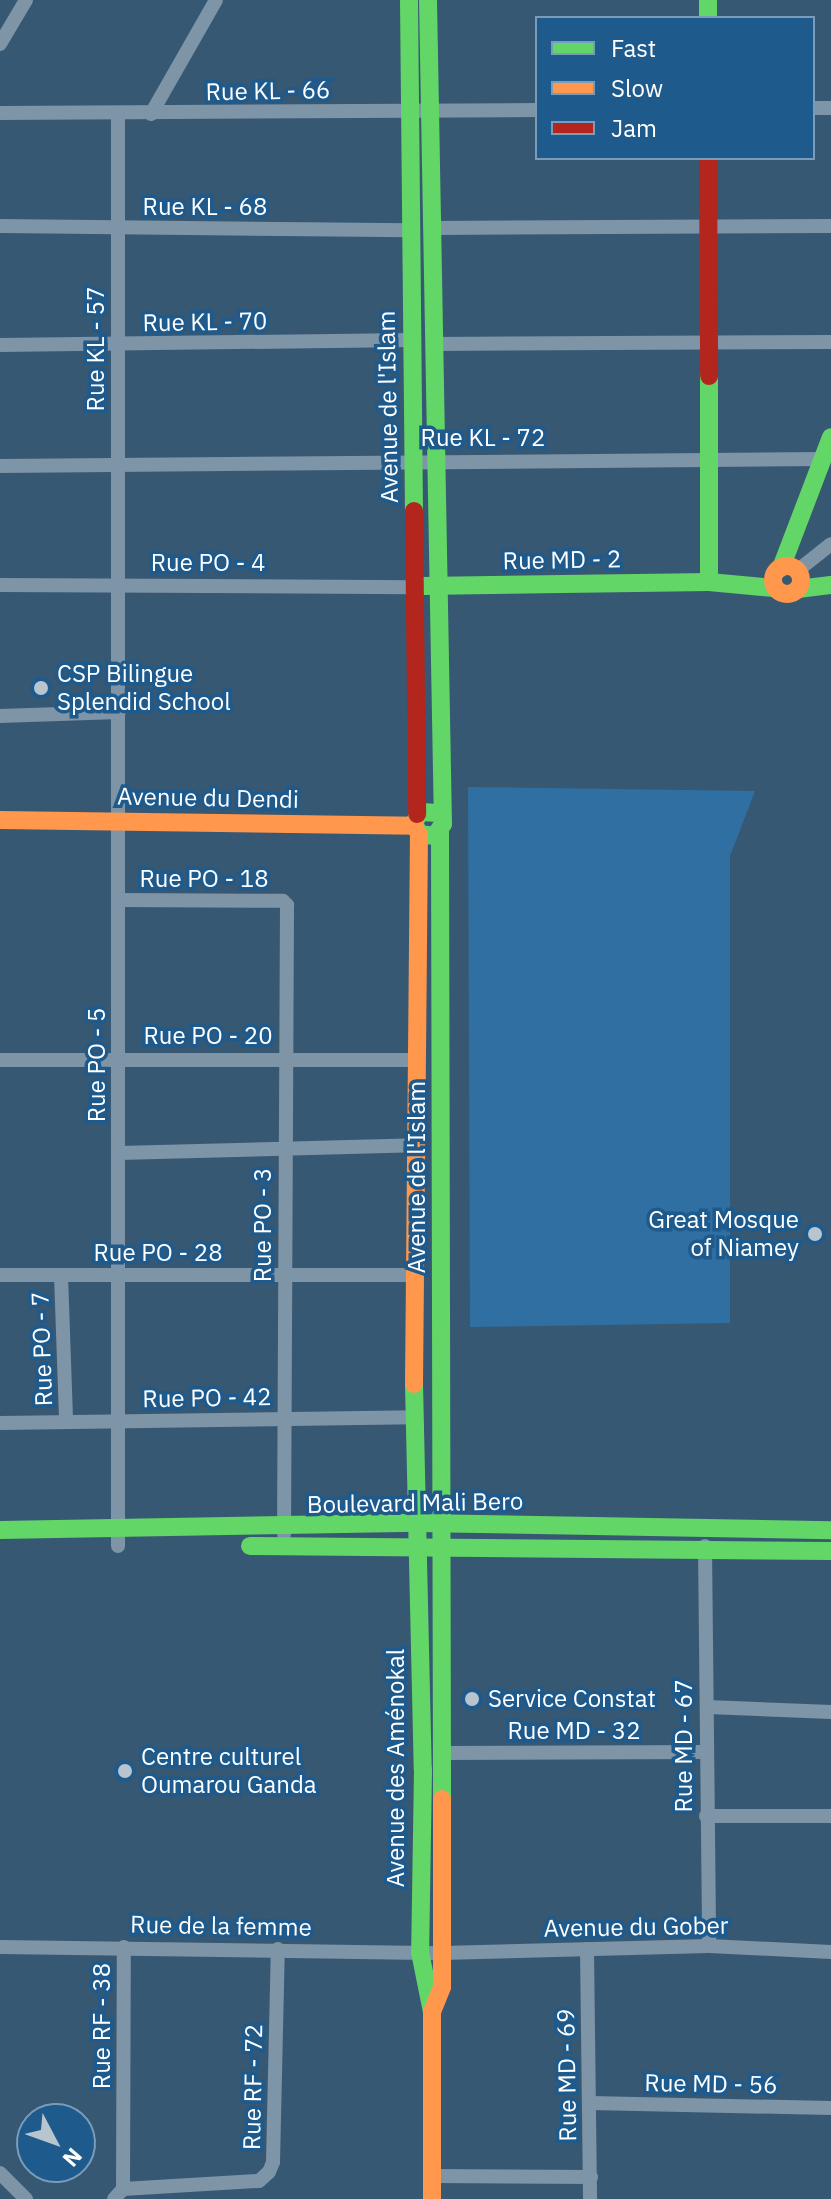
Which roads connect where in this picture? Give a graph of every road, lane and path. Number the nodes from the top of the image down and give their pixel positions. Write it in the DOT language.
graph roads {
  1 [pos="26,0"];
  2 [pos="216,0"];
  3 [pos="409,0"];
  4 [pos="428,0"];
  5 [pos="0,44"];
  6 [pos="535,110"];
  7 [pos="409,111"];
  8 [pos="430,111"];
  9 [pos="0,113"];
  10 [pos="118,114"];
  11 [pos="151,114"];
  12 [pos="708,160"];
  13 [pos="710,225"];
  14 [pos="0,226"];
  15 [pos="831,226"];
  16 [pos="432,228"];
  17 [pos="117,229"];
  18 [pos="411,230"];
  19 [pos="411,340"];
  20 [pos="831,342"];
  21 [pos="434,344"];
  22 [pos="0,345"];
  23 [pos="710,345"];
  24 [pos="119,346"];
  25 [pos="831,437"];
  26 [pos="710,459"];
  27 [pos="822,459"];
  28 [pos="413,460"];
  29 [pos="435,461"];
  30 [pos="0,466"];
  31 [pos="119,466"];
  32 [pos="831,546"];
  33 [pos="831,574"];
  34 [pos="788,575"];
  35 [pos="709,582"];
  36 [pos="120,584"];
  37 [pos="0,585"];
  38 [pos="831,585"];
  39 [pos="435,586"];
  40 [pos="415,587"];
  41 [pos="119,712"];
  42 [pos="0,716"];
  43 [pos="0,820"];
  44 [pos="119,820"];
  45 [pos="440,822"];
  46 [pos="417,825"];
  47 [pos="119,900"];
  48 [pos="287,905"];
  49 [pos="119,1057"];
  50 [pos="286,1059"];
  51 [pos="0,1060"];
  52 [pos="417,1060"];
  53 [pos="416,1145"];
  54 [pos="286,1148"];
  55 [pos="119,1153"];
  56 [pos="0,1275"];
  57 [pos="61,1275"];
  58 [pos="119,1275"];
  59 [pos="285,1275"];
  60 [pos="412,1275"];
  61 [pos="415,1417"];
  62 [pos="284,1419"];
  63 [pos="66,1421"];
  64 [pos="119,1422"];
  65 [pos="0,1423"];
  66 [pos="417,1523"];
  67 [pos="441,1523"];
  68 [pos="761,1527"];
  69 [pos="0,1530"];
  70 [pos="831,1530"];
  71 [pos="118,1538"];
  72 [pos="284,1538"];
  73 [pos="0,1545"];
  74 [pos="443,1545"];
  75 [pos="418,1546"];
  76 [pos="705,1546"];
  77 [pos="759,1549"];
  78 [pos="831,1551"];
  79 [pos="421,1704"];
  80 [pos="442,1704"];
  81 [pos="707,1707"];
  82 [pos="831,1712"];
  83 [pos="706,1752"];
  84 [pos="442,1762"];
  85 [pos="423,1770"];
  86 [pos="706,1816"];
  87 [pos="831,1816"];
  88 [pos="709,1946"];
  89 [pos="0,1947"];
  90 [pos="124,1947"];
  91 [pos="278,1949"];
  92 [pos="587,1949"];
  93 [pos="420,1952"];
  94 [pos="831,1952"];
  95 [pos="442,1953"];
  96 [pos="432,2012"];
  97 [pos="590,2103"];
  98 [pos="831,2108"];
  99 [pos="0,2173"];
  100 [pos="431,2176"];
  101 [pos="591,2177"];
  102 [pos="119,2194"];
  103 [pos="26,2199"];
  104 [pos="432,2199"];
  105 [pos="590,2199"];
  1 -- 5 [label="street"];
  2 -- 11 [label="street"];
  3 -- 7 [label="main road, Avenue de l'Islam"];
  4 -- 8 [label="main road, Avenue de l'Islam"];
  6 -- 8 [label="street, Rue KL - 66"];
  7 -- 8 [label="street, Rue KL - 66"];
  7 -- 11 [label="street, Rue KL - 66"];
  7 -- 18 [label="main road, Avenue de l'Islam"];
  8 -- 16 [label="main road, Avenue de l'Islam"];
  9 -- 10 [label="street, Rue KL - 66"];
  10 -- 11 [label="street, Rue KL - 66"];
  10 -- 17 [label="street, Rue KL - 57"];
  12 -- 13 [label="main road"];
  13 -- 15 [label="street"];
  13 -- 16 [label="street"];
  13 -- 23 [label="main road"];
  14 -- 17 [label="street, Rue KL - 68"];
  16 -- 21 [label="main road, Avenue de l'Islam"];
  17 -- 18 [label="street, Rue KL - 68"];
  17 -- 24 [label="street, Rue KL - 57"];
  18 -- 19 [label="main road, Avenue de l'Islam"];
  19 -- 24 [label="street, Rue KL - 70"];
  19 -- 28 [label="main road, Avenue de l'Islam"];
  20 -- 23 [label="street"];
  21 -- 23 [label="street"];
  21 -- 29 [label="main road, Avenue de l'Islam"];
  22 -- 24 [label="street, Rue KL - 70"];
  23 -- 26 [label="main road"];
  24 -- 31 [label="street, Rue KL - 57"];
  25 -- 27 [label="main road"];
  26 -- 27 [label="street, Rue KL - 72"];
  26 -- 29 [label="street, Rue KL - 72"];
  26 -- 35 [label="main road"];
  27 -- 34 [label="main road"];
  28 -- 29 [label="street, Rue KL - 72"];
  28 -- 31 [label="street, Rue KL - 72"];
  28 -- 40 [label="main road, Avenue de l'Islam"];
  29 -- 39 [label="main road, Avenue de l'Islam"];
  30 -- 31 [label="street, Rue KL - 72"];
  31 -- 36 [label="street, Rue KL - 57"];
  32 -- 34 [label="street"];
  33 -- 34 [label="main road, Rue MD - 2"];
  34 -- 35 [label="main road, Rue MD - 2"];
  34 -- 38 [label="main road, Rue MD - 2"];
  35 -- 39 [label="main road, Rue MD - 2"];
  36 -- 37 [label="street, Rue PO - 4"];
  36 -- 40 [label="street, Rue PO - 4"];
  36 -- 41 [label="street, Rue PO - 5"];
  39 -- 40 [label="main road, Rue MD - 2"];
  39 -- 45 [label="main road, Avenue de l'Islam"];
  40 -- 46 [label="main road, Avenue de l'Islam"];
  41 -- 42 [label="street"];
  41 -- 44 [label="street, Rue PO - 5"];
  43 -- 44 [label="main road, Avenue du Dendi"];
  44 -- 46 [label="main road, Avenue du Dendi"];
  44 -- 47 [label="street, Rue PO - 5"];
  45 -- 46 [label="main road"];
  45 -- 46 [label="main road"];
  45 -- 67 [label="main road, Avenue de l'Islam"];
  46 -- 52 [label="main road, Avenue de l'Islam"];
  47 -- 48 [label="street, Rue PO - 18"];
  47 -- 49 [label="street, Rue PO - 5"];
  48 -- 50 [label="street, Rue PO - 3"];
  49 -- 50 [label="street, Rue PO - 20"];
  49 -- 51 [label="street, Rue PO - 20"];
  49 -- 55 [label="street, Rue PO - 5"];
  50 -- 52 [label="street, Rue PO - 20"];
  50 -- 54 [label="street, Rue PO - 3"];
  52 -- 53 [label="main road, Avenue de l'Islam"];
  53 -- 54 [label="street"];
  53 -- 60 [label="main road, Avenue de l'Islam"];
  54 -- 55 [label="street"];
  54 -- 59 [label="street, Rue PO - 3"];
  55 -- 58 [label="street, Rue PO - 5"];
  56 -- 57 [label="street, Rue PO - 28"];
  57 -- 58 [label="street, Rue PO - 28"];
  57 -- 63 [label="street, Rue PO - 7"];
  58 -- 59 [label="street, Rue PO - 28"];
  58 -- 64 [label="street, Rue PO - 5"];
  59 -- 60 [label="street, Rue PO - 28"];
  59 -- 62 [label="street, Rue PO - 3"];
  60 -- 61 [label="main road, Avenue de l'Islam"];
  61 -- 62 [label="street, Rue PO - 42"];
  61 -- 66 [label="main road, Avenue de l'Islam"];
  62 -- 64 [label="street, Rue PO - 42"];
  62 -- 72 [label="street, Rue PO - 3"];
  63 -- 64 [label="street, Rue PO - 42"];
  63 -- 65 [label="street, Rue PO - 42"];
  64 -- 71 [label="street, Rue PO - 5"];
  66 -- 67 [label="main road, Boulevard Mali Bero"];
  66 -- 72 [label="main road, Boulevard Mali Bero"];
  66 -- 75 [label="main road, Avenue des Aménokal"];
  67 -- 68 [label="main road, Boulevard Mali Bero"];
  67 -- 74 [label="main road, Avenue des Aménokal"];
  68 -- 70 [label="main road, Boulevard Mali Bero"];
  68 -- 77 [label="main road"];
  69 -- 71 [label="main road, Boulevard Mali Bero"];
  71 -- 72 [label="main road, Boulevard Mali Bero"];
  71 -- 73 [label="main road, Boulevard Mali Bero"];
  72 -- 75 [label="main road, Boulevard Mali Bero"];
  74 -- 75 [label="main road, Boulevard Mali Bero"];
  74 -- 76 [label="main road, Boulevard Mali Bero"];
  74 -- 80 [label="main road, Avenue des Aménokal"];
  75 -- 79 [label="main road, Avenue des Aménokal"];
  76 -- 77 [label="main road, Boulevard Mali Bero"];
  76 -- 81 [label="street, Rue MD - 67"];
  77 -- 78 [label="main road, Boulevard Mali Bero"];
  79 -- 80 [label="main road"];
  79 -- 85 [label="main road, Avenue des Aménokal"];
  80 -- 84 [label="main road, Avenue des Aménokal"];
  81 -- 82 [label="street"];
  81 -- 83 [label="street, Rue MD - 67"];
  83 -- 84 [label="street, Rue MD - 32"];
  83 -- 86 [label="street, Rue MD - 67"];
  84 -- 85 [label="main road"];
  84 -- 95 [label="main road, Avenue des Aménokal"];
  85 -- 93 [label="main road, Avenue des Aménokal"];
  86 -- 87 [label="street"];
  86 -- 88 [label="street, Rue MD - 67"];
  88 -- 92 [label="street, Avenue du Gober"];
  88 -- 94 [label="street, Avenue du Gober"];
  89 -- 90 [label="street, Rue de la femme"];
  90 -- 91 [label="street, Rue de la femme"];
  90 -- 102 [label="street, Rue RF - 38"];
  91 -- 93 [label="street, Rue de la femme"];
  91 -- 102 [label="street, Rue RF - 72"];
  92 -- 95 [label="street, Avenue du Gober"];
  92 -- 97 [label="street, Rue MD - 69"];
  93 -- 95 [label="street, Rue de la femme"];
  93 -- 96 [label="main road, Avenue des Aménokal"];
  95 -- 96 [label="main road, Avenue des Aménokal"];
  96 -- 100 [label="main road, Avenue des Aménokal"];
  97 -- 98 [label="street, Rue MD - 56"];
  97 -- 101 [label="street, Rue MD - 69"];
  99 -- 103 [label="street"];
  100 -- 101 [label="street"];
  100 -- 104 [label="main road, Avenue des Aménokal"];
  101 -- 105 [label="street, Rue MD - 69"];
}
